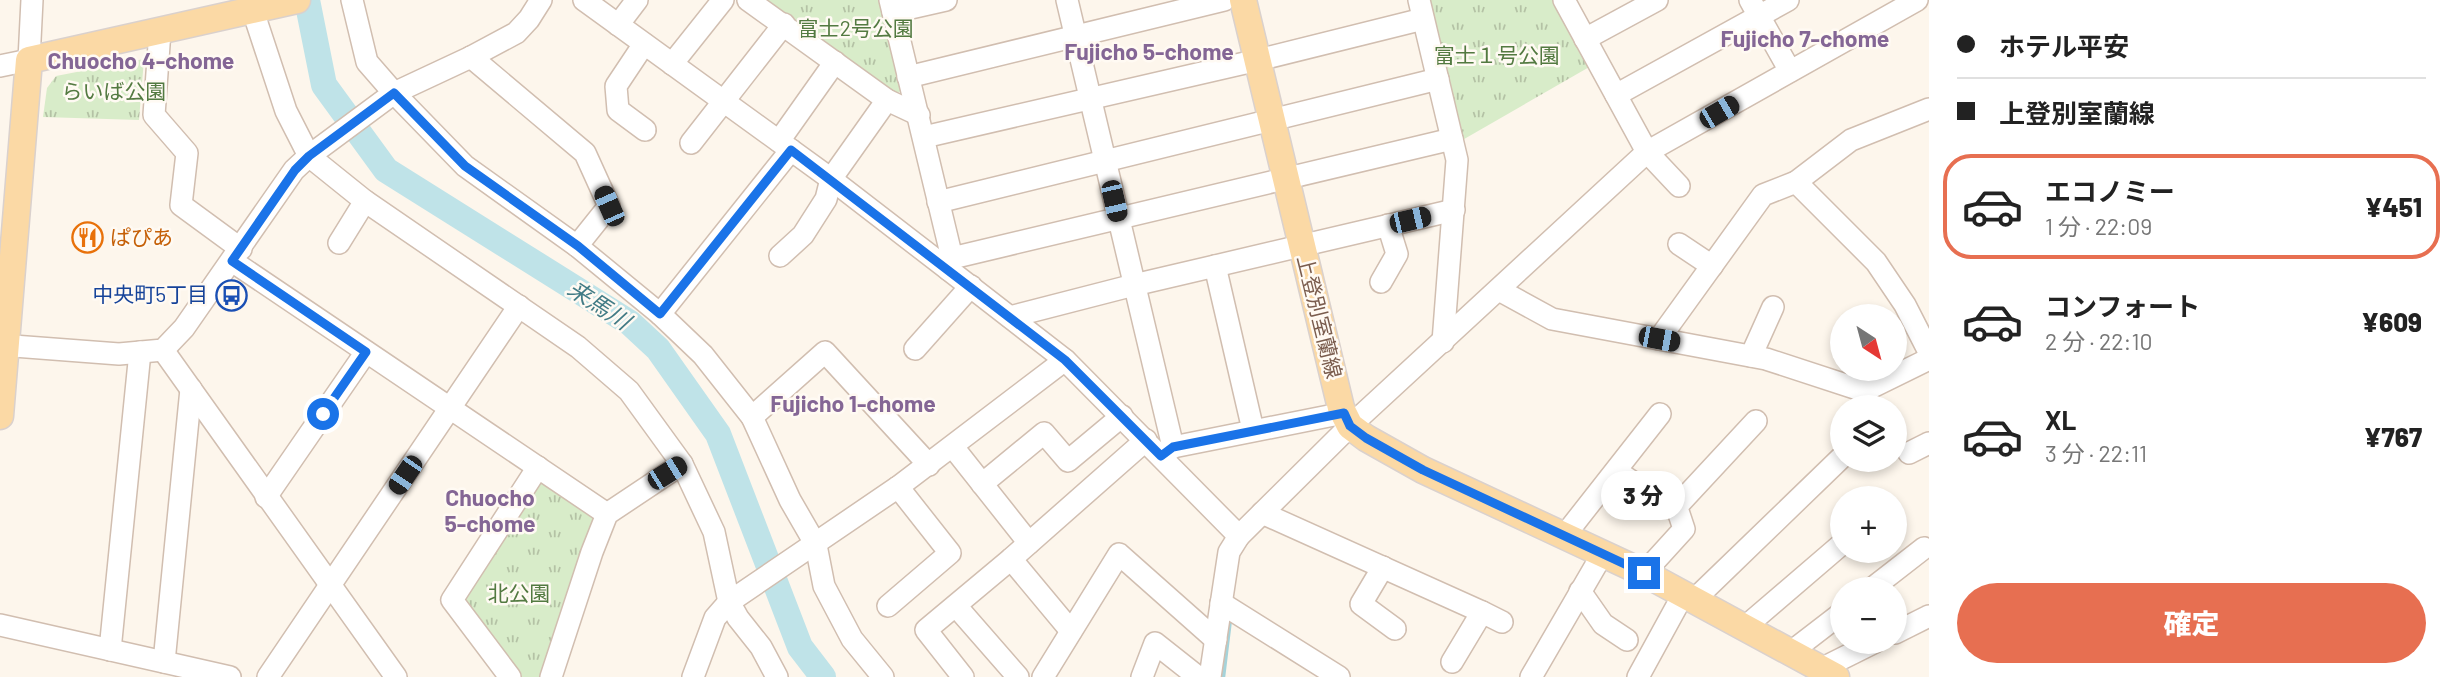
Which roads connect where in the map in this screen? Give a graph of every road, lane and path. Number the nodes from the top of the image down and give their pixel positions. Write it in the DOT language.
graph roads {
  1 [pos="32,0"];
  2 [pos="297,0"];
  3 [pos="352,0"];
  4 [pos="541,0"];
  5 [pos="584,0"];
  6 [pos="638,0"];
  7 [pos="723,0"];
  8 [pos="748,0"];
  9 [pos="946,0"];
  10 [pos="1067,0"];
  11 [pos="1224,0"];
  12 [pos="1243,0"];
  13 [pos="1564,0"];
  14 [pos="1657,0"];
  15 [pos="1788,0"];
  16 [pos="1917,0"];
  17 [pos="255,5"];
  18 [pos="892,6"];
  19 [pos="1754,8"];
  20 [pos="1421,9"];
  21 [pos="783,23"];
  22 [pos="618,25"];
  23 [pos="160,31"];
  24 [pos="1076,36"];
  25 [pos="1585,39"];
  26 [pos="644,44"];
  27 [pos="471,57"];
  28 [pos="29,60"];
  29 [pos="1258,60"];
  30 [pos="835,62"];
  31 [pos="672,64"];
  32 [pos="0,66"];
  33 [pos="1790,71"];
  34 [pos="908,77"];
  35 [pos="1438,79"];
  36 [pos="1616,95"];
  37 [pos="388,97"];
  38 [pos="1090,98"];
  39 [pos="887,100"];
  40 [pos="723,101"];
  41 [pos="1929,109"];
  42 [pos="919,115"];
  43 [pos="1272,120"];
  44 [pos="645,130"];
  45 [pos="924,137"];
  46 [pos="1452,139"];
  47 [pos="691,143"];
  48 [pos="785,145"];
  49 [pos="315,151"];
  50 [pos="1647,152"];
  51 [pos="1105,162"];
  52 [pos="1286,178"];
  53 [pos="831,179"];
  54 [pos="1796,182"];
  55 [pos="1679,187"];
  56 [pos="365,201"];
  57 [pos="938,202"];
  58 [pos="1454,209"];
  59 [pos="1119,220"];
  60 [pos="1388,225"];
  61 [pos="7,237"];
  62 [pos="339,243"];
  63 [pos="1679,244"];
  64 [pos="578,246"];
  65 [pos="1302,246"];
  66 [pos="237,255"];
  67 [pos="780,256"];
  68 [pos="950,264"];
  69 [pos="1215,266"];
  70 [pos="1712,266"];
  71 [pos="1381,282"];
  72 [pos="1134,285"];
  73 [pos="971,286"];
  74 [pos="1499,289"];
  75 [pos="519,306"];
  76 [pos="1773,307"];
  77 [pos="660,314"];
  78 [pos="1010,317"];
  79 [pos="1659,339"];
  80 [pos="1443,342"];
  81 [pos="3,345"];
  82 [pos="915,349"];
  83 [pos="163,350"];
  84 [pos="140,352"];
  85 [pos="366,352"];
  86 [pos="1929,352"];
  87 [pos="1751,356"];
  88 [pos="1929,359"];
  89 [pos="1065,360"];
  90 [pos="191,389"];
  91 [pos="1848,395"];
  92 [pos="1859,395"];
  93 [pos="451,409"];
  94 [pos="1660,414"];
  95 [pos="0,416"];
  96 [pos="1122,416"];
  97 [pos="752,417"];
  98 [pos="1347,420"];
  99 [pos="1756,421"];
  100 [pos="1253,430"];
  101 [pos="1146,440"];
  102 [pos="1929,443"];
  103 [pos="953,447"];
  104 [pos="1167,452"];
  105 [pos="1909,453"];
  106 [pos="682,464"];
  107 [pos="929,465"];
  108 [pos="538,467"];
  109 [pos="1830,468"];
  110 [pos="1616,471"];
  111 [pos="982,484"];
  112 [pos="898,487"];
  113 [pos="1642,488"];
  114 [pos="267,497"];
  115 [pos="1262,513"];
  116 [pos="607,514"];
  117 [pos="1565,535"];
  118 [pos="1238,536"];
  119 [pos="1029,543"];
  120 [pos="810,548"];
  121 [pos="1924,548"];
  122 [pos="1603,553"];
  123 [pos="1830,554"];
  124 [pos="1011,559"];
  125 [pos="1383,567"];
  126 [pos="1644,573"];
  127 [pos="1887,577"];
  128 [pos="330,586"];
  129 [pos="1580,591"];
  130 [pos="1690,596"];
  131 [pos="736,597"];
  132 [pos="1221,603"];
  133 [pos="888,606"];
  134 [pos="956,606"];
  135 [pos="1482,612"];
  136 [pos="1929,616"];
  137 [pos="1830,621"];
  138 [pos="1502,622"];
  139 [pos="0,625"];
  140 [pos="1745,627"];
  141 [pos="1907,627"];
  142 [pos="1395,629"];
  143 [pos="1070,631"];
  144 [pos="1216,640"];
  145 [pos="1627,640"];
  146 [pos="110,650"];
  147 [pos="1791,652"];
  148 [pos="1857,654"];
  149 [pos="1452,662"];
  150 [pos="150,665"];
  151 [pos="1829,673"];
  152 [pos="230,677"];
  153 [pos="268,677"];
  154 [pos="396,677"];
  155 [pos="510,677"];
  156 [pos="551,677"];
  157 [pos="693,677"];
  158 [pos="777,677"];
  159 [pos="883,677"];
  160 [pos="963,677"];
  161 [pos="1018,677"];
  162 [pos="1042,677"];
  163 [pos="1142,677"];
  164 [pos="1198,677"];
  165 [pos="1210,677"];
  166 [pos="1339,677"];
  167 [pos="1531,677"];
  168 [pos="1638,677"];
  1 -- 28 [label="street"];
  2 -- 17 [label="main road"];
  3 -- 37 [label="street"];
  4 -- 27 [label="street"];
  5 -- 22 [label="street"];
  6 -- 22 [label="street"];
  7 -- 31 [label="street"];
  8 -- 21 [label="street"];
  9 -- 18 [label="street"];
  10 -- 24 [label="street"];
  11 -- 24 [label="street"];
  12 -- 29 [label="main road, 上登別室蘭線"];
  13 -- 25 [label="street"];
  14 -- 25 [label="street"];
  15 -- 19 [label="street"];
  16 -- 33 [label="street"];
  17 -- 23 [label="main road"];
  17 -- 49 [label="street"];
  18 -- 34 [label="street"];
  19 -- 33 [label="street"];
  19 -- 36 [label="street"];
  20 -- 29 [label="street"];
  20 -- 35 [label="street"];
  21 -- 30 [label="street"];
  21 -- 40 [label="street"];
  22 -- 26 [label="street"];
  23 -- 28 [label="main road"];
  23 -- 66 [label="street"];
  24 -- 34 [label="street"];
  24 -- 38 [label="street"];
  25 -- 36 [label="street"];
  26 -- 31 [label="street"];
  26 -- 44 [label="street"];
  27 -- 37 [label="street"];
  27 -- 64 [label="street"];
  28 -- 32 [label="street"];
  28 -- 61 [label="main road"];
  29 -- 38 [label="street"];
  29 -- 43 [label="main road, 上登別室蘭線"];
  30 -- 39 [label="street"];
  30 -- 48 [label="street"];
  31 -- 40 [label="street"];
  33 -- 50 [label="street"];
  34 -- 42 [label="street"];
  35 -- 43 [label="street"];
  35 -- 46 [label="street"];
  36 -- 50 [label="street"];
  37 -- 49 [label="street"];
  37 -- 64 [label="street"];
  38 -- 45 [label="street"];
  38 -- 51 [label="street"];
  39 -- 42 [label="street"];
  39 -- 53 [label="street"];
  40 -- 47 [label="street"];
  40 -- 48 [label="street"];
  41 -- 54 [label="street"];
  42 -- 45 [label="street"];
  43 -- 51 [label="street"];
  43 -- 52 [label="main road, 上登別室蘭線"];
  45 -- 57 [label="street"];
  46 -- 52 [label="street"];
  46 -- 58 [label="street"];
  48 -- 53 [label="street"];
  48 -- 77 [label="street"];
  49 -- 56 [label="street"];
  49 -- 66 [label="street"];
  50 -- 55 [label="street"];
  50 -- 74 [label="street"];
  51 -- 57 [label="street"];
  51 -- 59 [label="street"];
  52 -- 59 [label="street"];
  52 -- 65 [label="main road, 上登別室蘭線"];
  53 -- 67 [label="street"];
  53 -- 68 [label="street"];
  54 -- 70 [label="street"];
  54 -- 86 [label="street"];
  56 -- 62 [label="street"];
  56 -- 75 [label="street"];
  57 -- 68 [label="street"];
  58 -- 60 [label="street"];
  58 -- 80 [label="street"];
  59 -- 68 [label="street"];
  59 -- 72 [label="street"];
  60 -- 65 [label="street"];
  60 -- 71 [label="street"];
  61 -- 81 [label="main road"];
  63 -- 70 [label="street"];
  64 -- 77 [label="street"];
  65 -- 69 [label="street"];
  65 -- 98 [label="main road, 上登別室蘭線"];
  66 -- 83 [label="street"];
  66 -- 85 [label="street"];
  68 -- 73 [label="street"];
  69 -- 72 [label="street"];
  69 -- 100 [label="street"];
  70 -- 79 [label="street"];
  72 -- 78 [label="street"];
  72 -- 104 [label="street"];
  73 -- 78 [label="street"];
  73 -- 82 [label="street"];
  74 -- 79 [label="street"];
  74 -- 80 [label="street"];
  75 -- 93 [label="street"];
  75 -- 106 [label="street"];
  76 -- 87 [label="street"];
  77 -- 97 [label="street"];
  78 -- 89 [label="street"];
  79 -- 87 [label="street"];
  80 -- 98 [label="street"];
  81 -- 84 [label="street"];
  81 -- 95 [label="main road"];
  83 -- 84 [label="street"];
  83 -- 90 [label="street"];
  84 -- 146 [label="street"];
  85 -- 93 [label="street"];
  85 -- 114 [label="street"];
  87 -- 91 [label="street"];
  88 -- 92 [label="street"];
  89 -- 96 [label="street"];
  89 -- 103 [label="street"];
  90 -- 114 [label="street"];
  90 -- 150 [label="street"];
  93 -- 108 [label="street"];
  93 -- 128 [label="street"];
  94 -- 110 [label="street"];
  96 -- 101 [label="street"];
  96 -- 111 [label="street"];
  97 -- 107 [label="street"];
  97 -- 120 [label="street"];
  98 -- 100 [label="street"];
  98 -- 115 [label="street"];
  98 -- 117 [label="main road"];
  99 -- 126 [label="street"];
  100 -- 104 [label="street"];
  101 -- 104 [label="street"];
  101 -- 119 [label="street"];
  102 -- 105 [label="street"];
  103 -- 107 [label="street"];
  103 -- 111 [label="street"];
  104 -- 118 [label="street"];
  106 -- 116 [label="street"];
  106 -- 131 [label="street"];
  107 -- 112 [label="street"];
  108 -- 116 [label="street"];
  108 -- 155 [label="street"];
  109 -- 130 [label="street"];
  110 -- 113 [label="street"];
  110 -- 117 [label="street"];
  111 -- 119 [label="street"];
  112 -- 120 [label="street"];
  112 -- 133 [label="street"];
  114 -- 128 [label="street"];
  115 -- 118 [label="street"];
  115 -- 125 [label="street"];
  116 -- 156 [label="street"];
  117 -- 122 [label="main road"];
  118 -- 132 [label="street"];
  119 -- 124 [label="street"];
  120 -- 131 [label="street"];
  120 -- 159 [label="street"];
  121 -- 127 [label="street"];
  122 -- 126 [label="main road"];
  122 -- 129 [label="street"];
  123 -- 140 [label="street"];
  124 -- 134 [label="street"];
  124 -- 143 [label="street"];
  125 -- 135 [label="street"];
  125 -- 142 [label="street"];
  126 -- 130 [label="main road"];
  128 -- 153 [label="street"];
  128 -- 154 [label="street"];
  129 -- 145 [label="street"];
  129 -- 167 [label="street"];
  130 -- 140 [label="main road"];
  130 -- 168 [label="street"];
  131 -- 157 [label="street"];
  131 -- 158 [label="street"];
  132 -- 144 [label="street"];
  132 -- 166 [label="street"];
  134 -- 160 [label="street"];
  134 -- 161 [label="street"];
  135 -- 138 [label="street"];
  135 -- 149 [label="street"];
  136 -- 141 [label="street"];
  137 -- 147 [label="street"];
  139 -- 146 [label="street"];
  140 -- 147 [label="main road"];
  143 -- 144 [label="street"];
  143 -- 162 [label="street"];
  144 -- 165 [label="street"];
  146 -- 150 [label="street"];
  147 -- 151 [label="main road"];
  148 -- 151 [label="street"];
  150 -- 152 [label="street"];
  163 -- 164 [label="street"];
}
